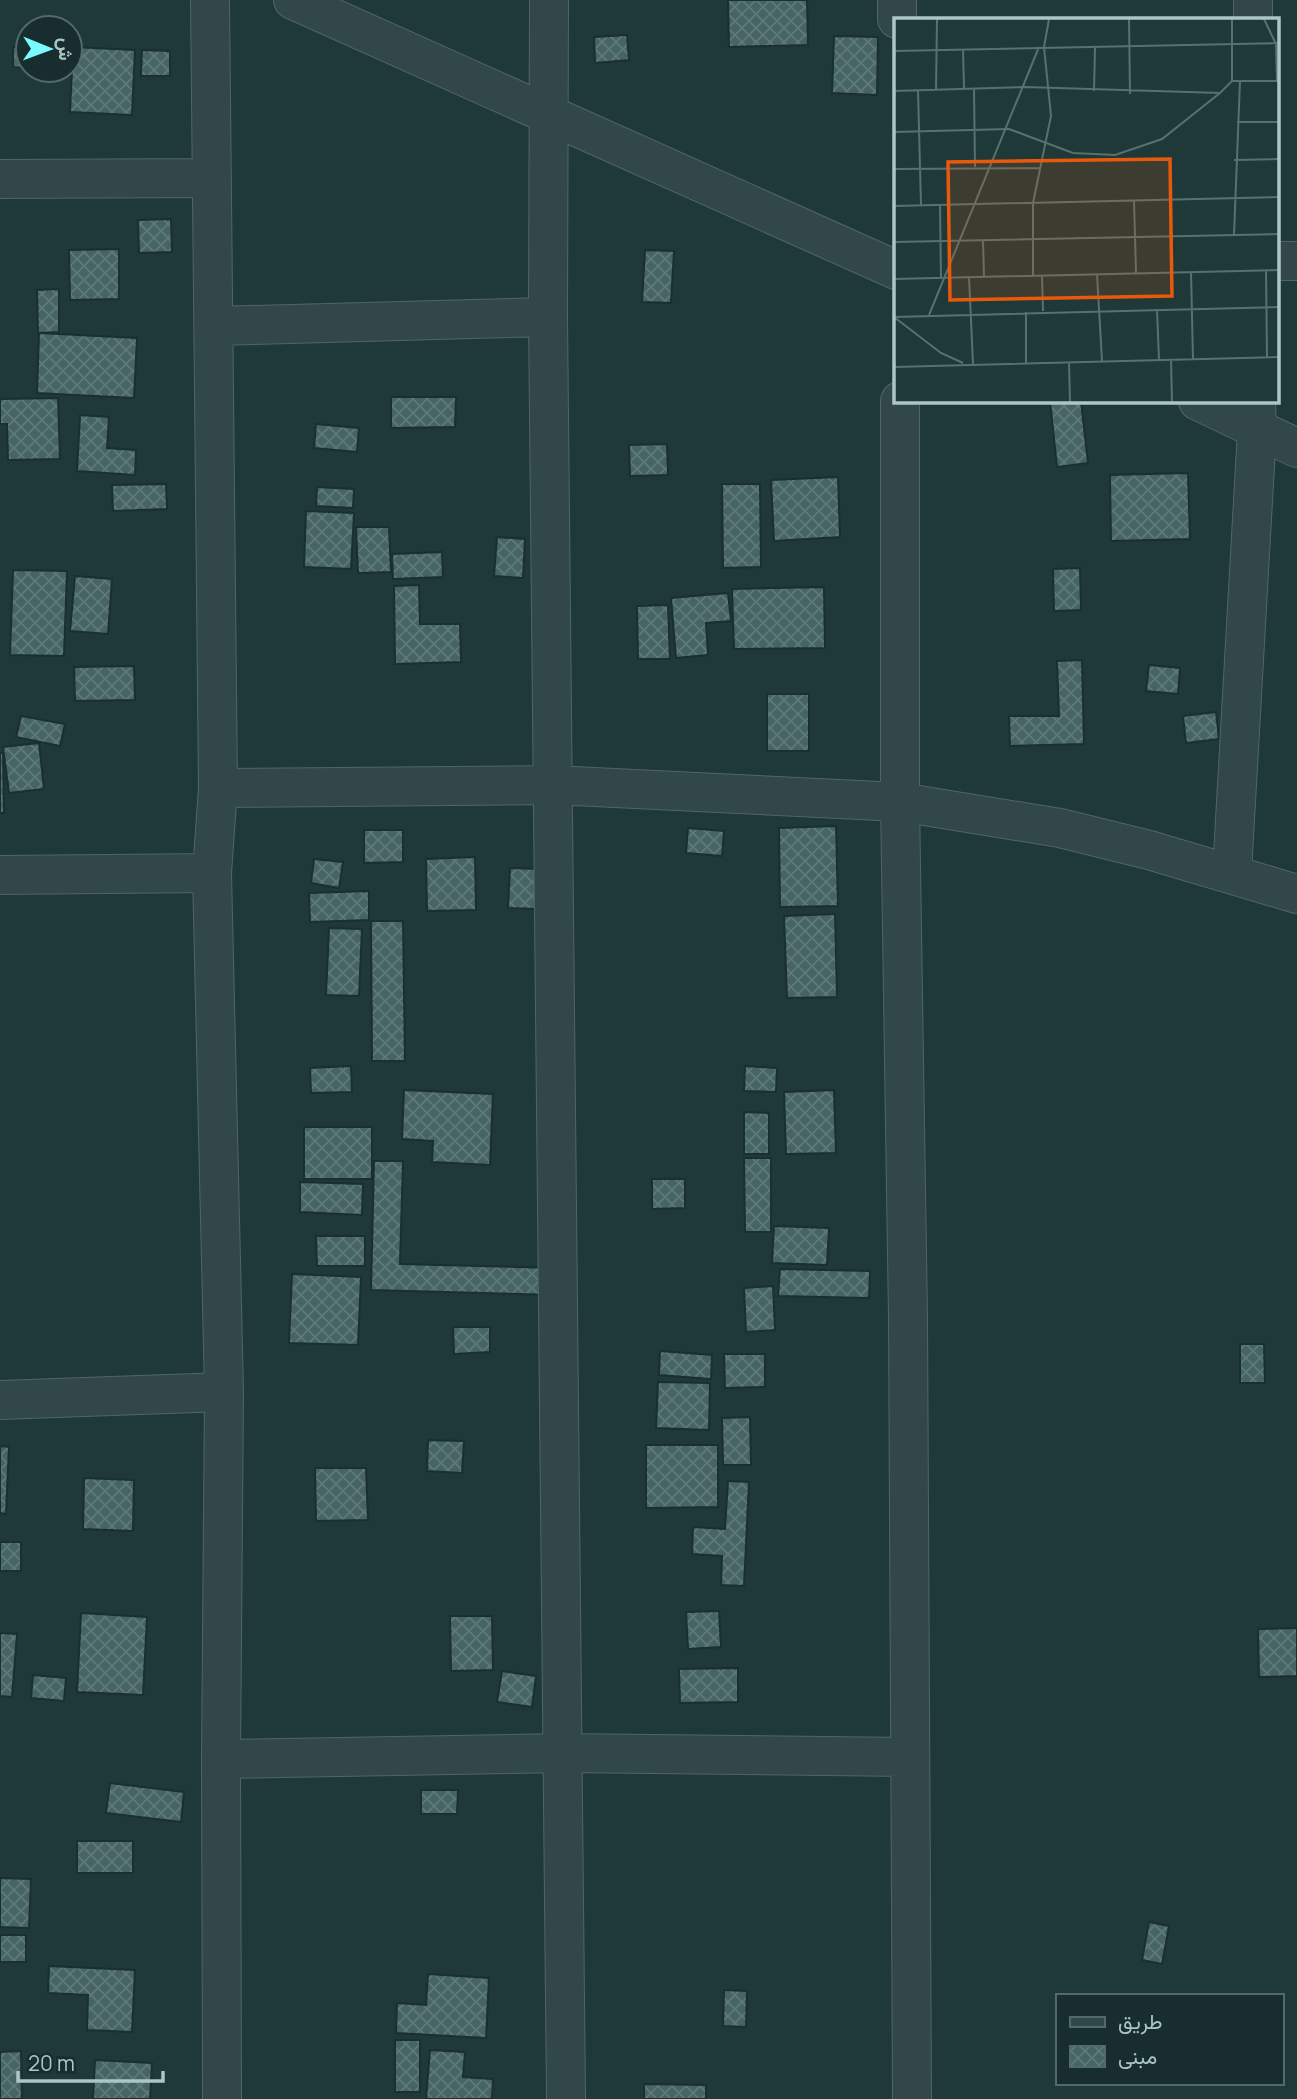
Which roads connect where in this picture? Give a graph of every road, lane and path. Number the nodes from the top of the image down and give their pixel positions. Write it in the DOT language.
graph roads {
  1 [pos="210,0"];
  2 [pos="293,0"];
  3 [pos="549,0"];
  4 [pos="897,0"];
  5 [pos="1253,0"];
  6 [pos="897,18"];
  7 [pos="1253,18"];
  8 [pos="547,115"];
  9 [pos="212,178"];
  10 [pos="0,179"];
  11 [pos="894,269"];
  12 [pos="548,317"];
  13 [pos="214,326"];
  14 [pos="900,402"];
  15 [pos="1202,402"];
  16 [pos="1256,415"];
  17 [pos="1297,448"];
  18 [pos="552,785"];
  19 [pos="218,788"];
  20 [pos="900,802"];
  21 [pos="212,873"];
  22 [pos="1232,873"];
  23 [pos="0,875"];
  24 [pos="1297,894"];
  25 [pos="224,1392"];
  26 [pos="0,1401"];
  27 [pos="563,1753"];
  28 [pos="909,1757"];
  29 [pos="221,1759"];
  30 [pos="222,2099"];
  31 [pos="566,2099"];
  32 [pos="912,2099"];
  1 -- 9 [label="street"];
  2 -- 8 [label="street"];
  3 -- 8 [label="street"];
  4 -- 6 [label="street"];
  5 -- 7 [label="street"];
  8 -- 11 [label="street"];
  8 -- 12 [label="street"];
  9 -- 10 [label="street"];
  9 -- 13 [label="street"];
  12 -- 13 [label="street"];
  12 -- 18 [label="street"];
  13 -- 19 [label="street"];
  14 -- 20 [label="street"];
  15 -- 16 [label="street"];
  16 -- 17 [label="street"];
  16 -- 22 [label="street"];
  18 -- 19 [label="street"];
  18 -- 20 [label="street"];
  18 -- 27 [label="street"];
  19 -- 21 [label="street"];
  20 -- 22 [label="street"];
  20 -- 28 [label="street"];
  21 -- 23 [label="street"];
  21 -- 25 [label="street"];
  22 -- 24 [label="street"];
  25 -- 26 [label="street"];
  25 -- 29 [label="street"];
  27 -- 28 [label="street"];
  27 -- 29 [label="street"];
  27 -- 31 [label="street"];
  28 -- 32 [label="street"];
  29 -- 30 [label="street"];
}
